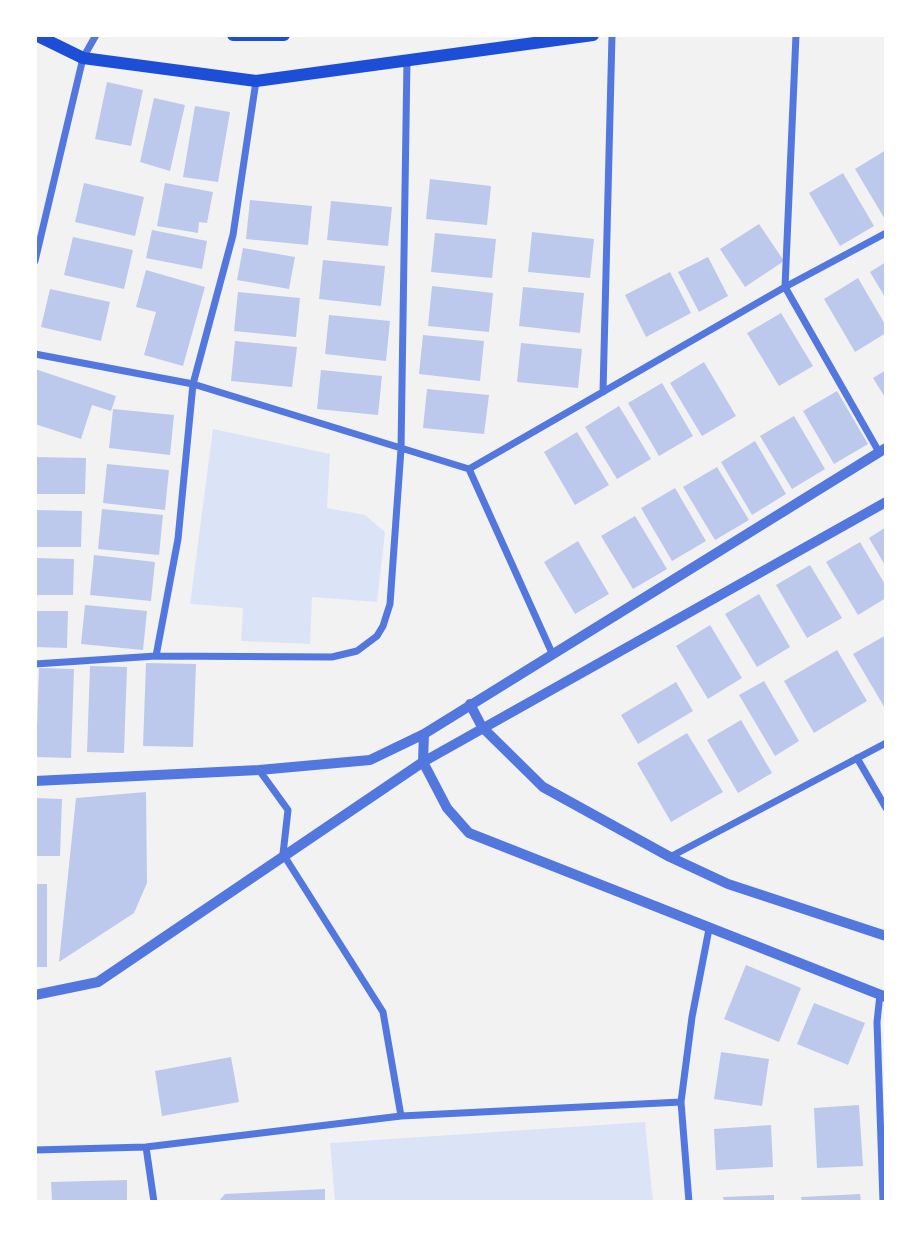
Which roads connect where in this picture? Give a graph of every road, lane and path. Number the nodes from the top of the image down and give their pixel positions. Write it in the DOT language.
graph roads {
  1 [pos="36,35"];
  2 [pos="96,35"];
  3 [pos="233,35"];
  4 [pos="284,35"];
  5 [pos="593,35"];
  6 [pos="612,35"];
  7 [pos="796,35"];
  8 [pos="83,58"];
  9 [pos="407,60"];
  10 [pos="256,81"];
  11 [pos="886,233"];
  12 [pos="35,261"];
  13 [pos="785,286"];
  14 [pos="35,354"];
  15 [pos="193,384"];
  16 [pos="603,392"];
  17 [pos="401,449"];
  18 [pos="882,450"];
  19 [pos="469,469"];
  20 [pos="886,502"];
  21 [pos="552,653"];
  22 [pos="156,656"];
  23 [pos="35,664"];
  24 [pos="470,704"];
  25 [pos="482,727"];
  26 [pos="424,734"];
  27 [pos="886,743"];
  28 [pos="857,758"];
  29 [pos="423,762"];
  30 [pos="259,770"];
  31 [pos="35,781"];
  32 [pos="886,808"];
  33 [pos="283,854"];
  34 [pos="670,857"];
  35 [pos="709,929"];
  36 [pos="886,936"];
  37 [pos="35,995"];
  38 [pos="883,995"];
  39 [pos="681,1102"];
  40 [pos="401,1116"];
  41 [pos="146,1147"];
  42 [pos="35,1150"];
  43 [pos="153,1202"];
  44 [pos="689,1202"];
  45 [pos="883,1202"];
  1 -- 8 [label="main road"];
  2 -- 8 [label="street"];
  3 -- 4 [label="main road"];
  5 -- 9 [label="main road"];
  6 -- 16 [label="street"];
  7 -- 13 [label="street"];
  8 -- 10 [label="main road"];
  8 -- 12 [label="street"];
  9 -- 10 [label="main road"];
  9 -- 17 [label="street"];
  10 -- 15 [label="street"];
  11 -- 13 [label="street"];
  13 -- 16 [label="street"];
  13 -- 18 [label="street"];
  14 -- 15 [label="street"];
  15 -- 17 [label="street"];
  15 -- 22 [label="street"];
  16 -- 19 [label="street"];
  17 -- 19 [label="street"];
  17 -- 22 [label="street"];
  18 -- 21 [label="street"];
  19 -- 21 [label="street"];
  20 -- 25 [label="street"];
  21 -- 24 [label="street"];
  22 -- 23 [label="street"];
  24 -- 25 [label="street"];
  24 -- 26 [label="street"];
  25 -- 29 [label="street"];
  25 -- 34 [label="street"];
  26 -- 29 [label="street"];
  26 -- 30 [label="street"];
  27 -- 28 [label="street"];
  28 -- 32 [label="street"];
  28 -- 34 [label="street"];
  29 -- 33 [label="street"];
  29 -- 35 [label="street"];
  30 -- 31 [label="street"];
  30 -- 33 [label="street"];
  33 -- 37 [label="street"];
  33 -- 40 [label="street"];
  34 -- 36 [label="street"];
  35 -- 38 [label="street"];
  35 -- 39 [label="street"];
  38 -- 45 [label="street"];
  39 -- 40 [label="street"];
  39 -- 44 [label="street"];
  40 -- 41 [label="street"];
  41 -- 42 [label="street"];
  41 -- 43 [label="street"];
}
